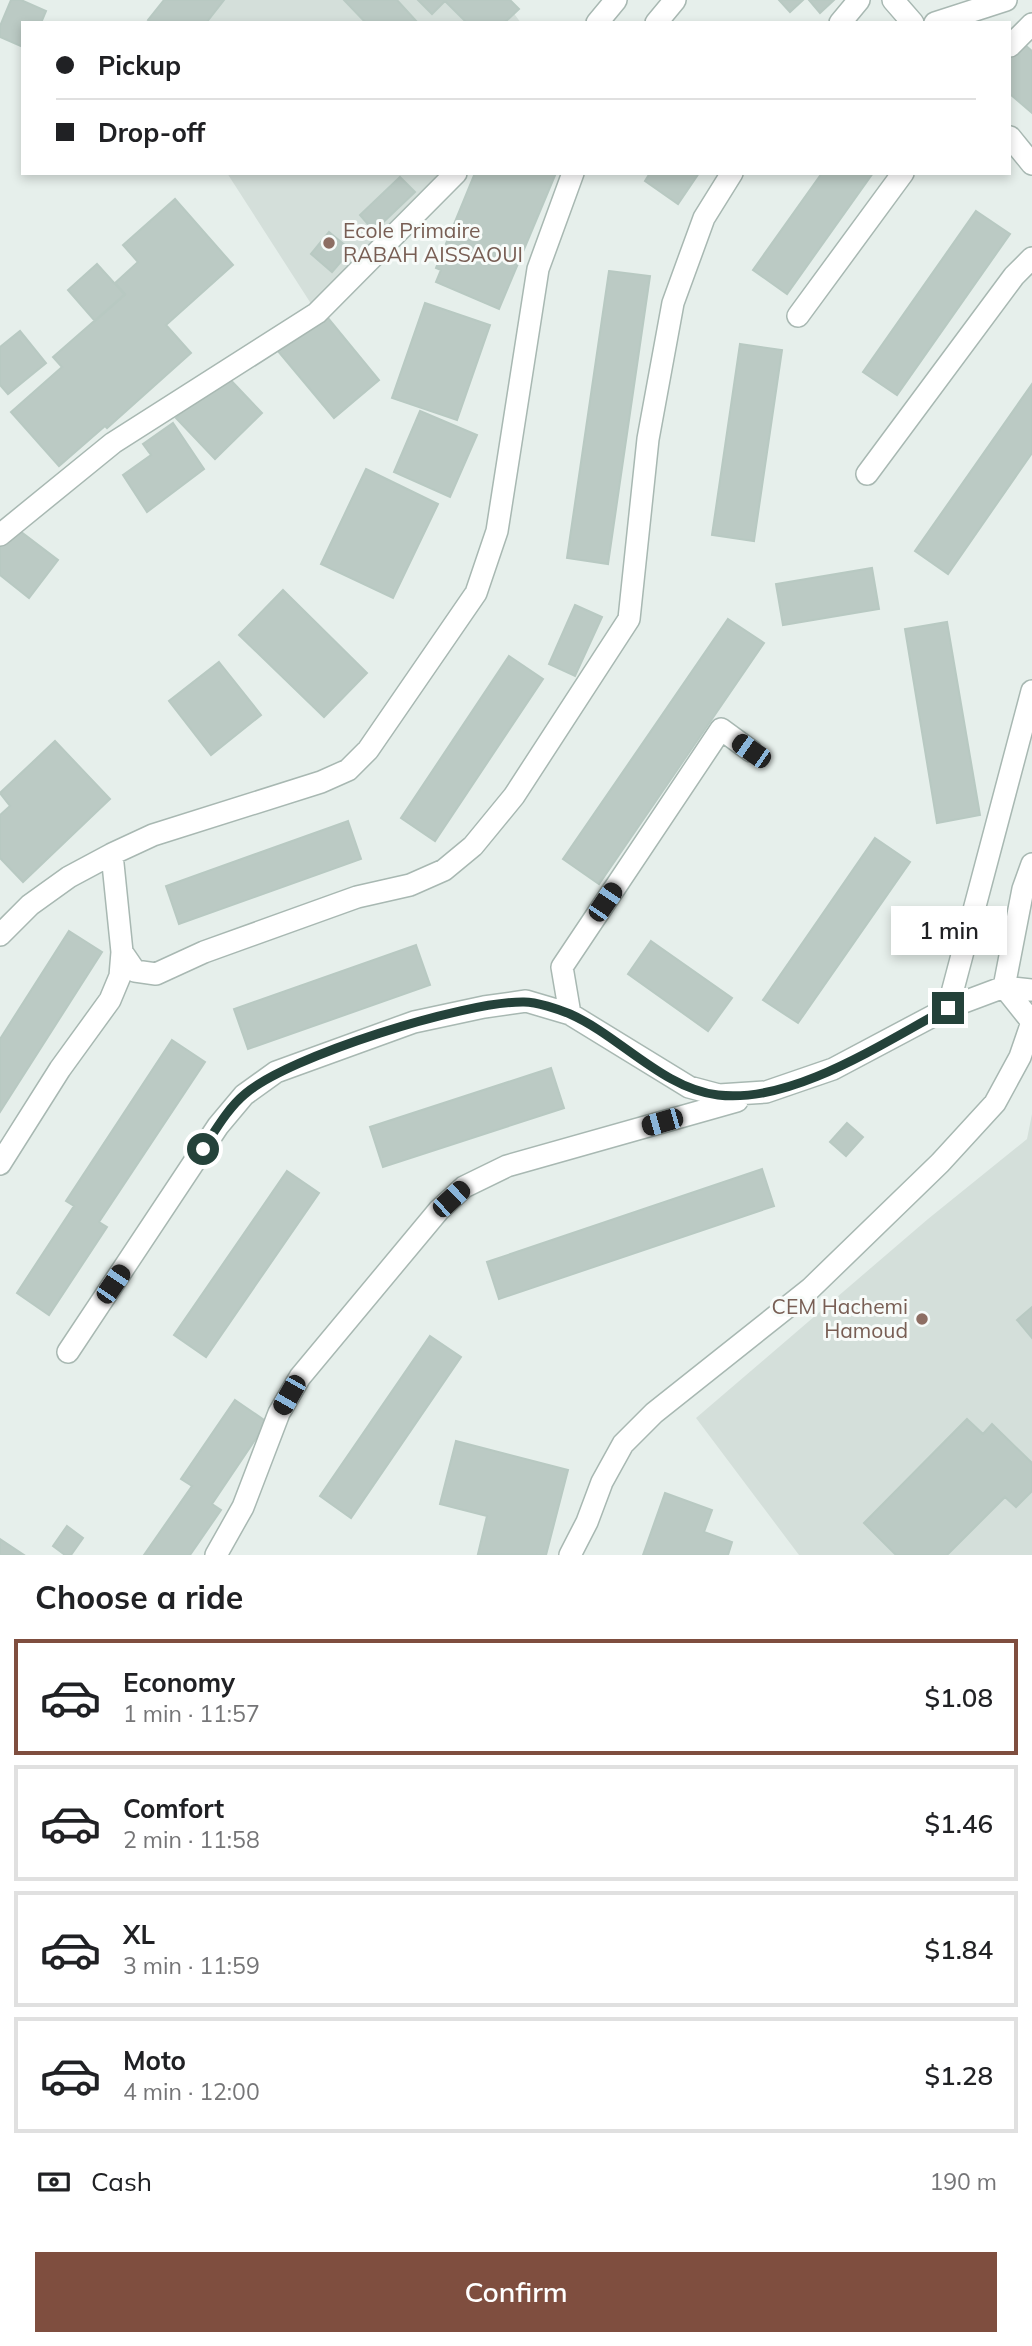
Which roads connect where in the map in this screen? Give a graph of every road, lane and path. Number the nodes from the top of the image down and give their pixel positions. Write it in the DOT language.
graph roads {
  1 [pos="616,0"];
  2 [pos="675,0"];
  3 [pos="859,0"];
  4 [pos="893,0"];
  5 [pos="1006,0"];
  6 [pos="599,21"];
  7 [pos="658,21"];
  8 [pos="842,21"];
  9 [pos="911,21"];
  10 [pos="941,21"];
  11 [pos="1032,24"];
  12 [pos="1011,45"];
  13 [pos="1011,139"];
  14 [pos="1032,164"];
  15 [pos="454,175"];
  16 [pos="572,175"];
  17 [pos="731,175"];
  18 [pos="902,175"];
  19 [pos="1032,258"];
  20 [pos="798,316"];
  21 [pos="867,474"];
  22 [pos="0,535"];
  23 [pos="1032,691"];
  24 [pos="751,751"];
  25 [pos="112,854"];
  26 [pos="1032,864"];
  27 [pos="0,935"];
  28 [pos="121,952"];
  29 [pos="1004,987"];
  30 [pos="1032,990"];
  31 [pos="948,1008"];
  32 [pos="570,1014"];
  33 [pos="766,1092"];
  34 [pos="0,1164"];
  35 [pos="68,1352"];
  36 [pos="216,1555"];
  37 [pos="570,1555"];
  1 -- 6 [label="street"];
  2 -- 7 [label="street"];
  3 -- 8 [label="street"];
  4 -- 9 [label="street"];
  5 -- 10 [label="street"];
  11 -- 12 [label="street"];
  13 -- 14 [label="street"];
  15 -- 22 [label="street"];
  16 -- 25 [label="street"];
  17 -- 28 [label="street"];
  18 -- 20 [label="street"];
  19 -- 21 [label="street"];
  23 -- 31 [label="street"];
  24 -- 32 [label="street"];
  25 -- 27 [label="street"];
  25 -- 28 [label="street"];
  26 -- 29 [label="street"];
  28 -- 34 [label="street"];
  29 -- 30 [label="street"];
  29 -- 31 [label="street"];
  29 -- 37 [label="street"];
  31 -- 33 [label="street"];
  32 -- 33 [label="street"];
  32 -- 35 [label="street"];
  33 -- 36 [label="street"];
}
